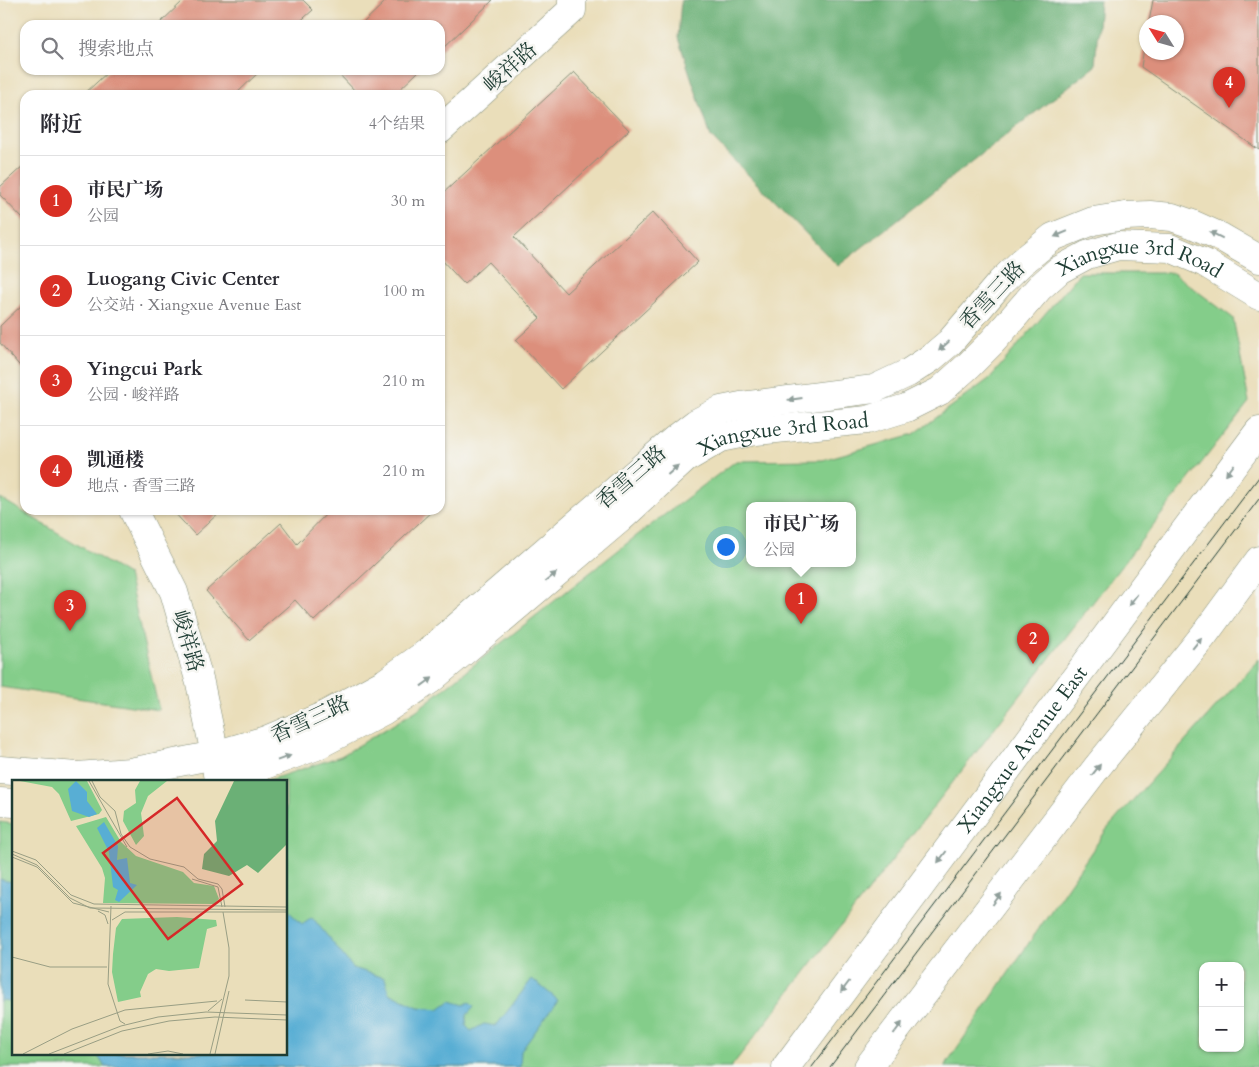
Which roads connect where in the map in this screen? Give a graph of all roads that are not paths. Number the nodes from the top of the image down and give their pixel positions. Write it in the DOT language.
graph roads {
  1 [pos="572,0"];
  2 [pos="445,125"];
  3 [pos="1259,259"];
  4 [pos="1259,296"];
  5 [pos="1259,431"];
  6 [pos="136,515"];
  7 [pos="1259,560"];
  8 [pos="0,770"];
  9 [pos="218,772"];
  10 [pos="786,1067"];
  11 [pos="868,1067"];
  1 -- 2 [label="street, 峻祥路"];
  3 -- 9 [label="street, 香雪三路, one-way"];
  9 -- 4 [label="street, Xiangxue 3rd Road, one-way"];
  5 -- 10 [label="street, Xiangxue Avenue East, one-way"];
  6 -- 9 [label="street, 峻祥路"];
  11 -- 7 [label="street, one-way"];
  8 -- 9 [label="street, 香雪三路"];
}
